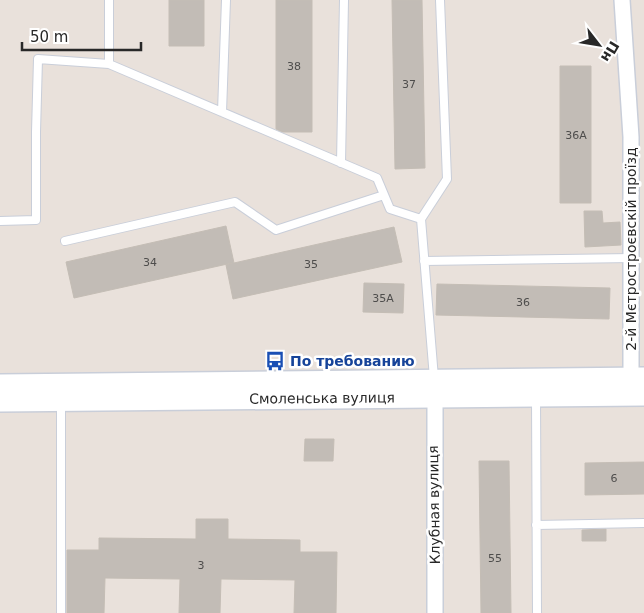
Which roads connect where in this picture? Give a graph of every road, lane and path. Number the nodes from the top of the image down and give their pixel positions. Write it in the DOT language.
graph roads {
  1 [pos="109,0"];
  2 [pos="226,0"];
  3 [pos="344,0"];
  4 [pos="440,0"];
  5 [pos="622,0"];
  6 [pos="109,64"];
  7 [pos="222,112"];
  8 [pos="638,137"];
  9 [pos="342,163"];
  10 [pos="384,195"];
  11 [pos="421,219"];
  12 [pos="0,221"];
  13 [pos="64,241"];
  14 [pos="632,258"];
  15 [pos="424,261"];
  16 [pos="637,378"];
  17 [pos="0,385"];
  18 [pos="536,388"];
  19 [pos="434,389"];
  20 [pos="644,395"];
  21 [pos="0,401"];
  22 [pos="61,401"];
  23 [pos="644,523"];
  24 [pos="536,525"];
  25 [pos="61,613"];
  26 [pos="435,613"];
  27 [pos="537,613"];
  1 -- 6 [label="lane"];
  2 -- 7 [label="lane"];
  3 -- 9 [label="lane"];
  4 -- 11 [label="lane"];
  5 -- 8 [label="street, 2-й Мєтростроєвскій проїзд"];
  6 -- 7 [label="lane"];
  6 -- 12 [label="lane"];
  7 -- 9 [label="lane"];
  8 -- 14 [label="street, 2-й Мєтростроєвскій проїзд"];
  9 -- 10 [label="lane"];
  10 -- 11 [label="lane"];
  10 -- 13 [label="lane"];
  11 -- 15 [label="lane"];
  14 -- 15 [label="lane"];
  14 -- 16 [label="street, 2-й Мєтростроєвскій проїзд"];
  15 -- 19 [label="lane"];
  16 -- 18 [label="street, Смоленська вулиця"];
  17 -- 19 [label="street, Смоленська вулиця"];
  18 -- 19 [label="street, Смоленська вулиця"];
  18 -- 20 [label="street, Смоленська вулиця"];
  18 -- 24 [label="lane"];
  19 -- 22 [label="street, Смоленська вулиця"];
  19 -- 26 [label="street, Клубная вулиця"];
  21 -- 22 [label="street, Смоленська вулиця"];
  22 -- 25 [label="lane"];
  23 -- 24 [label="lane"];
  24 -- 27 [label="lane"];
}
